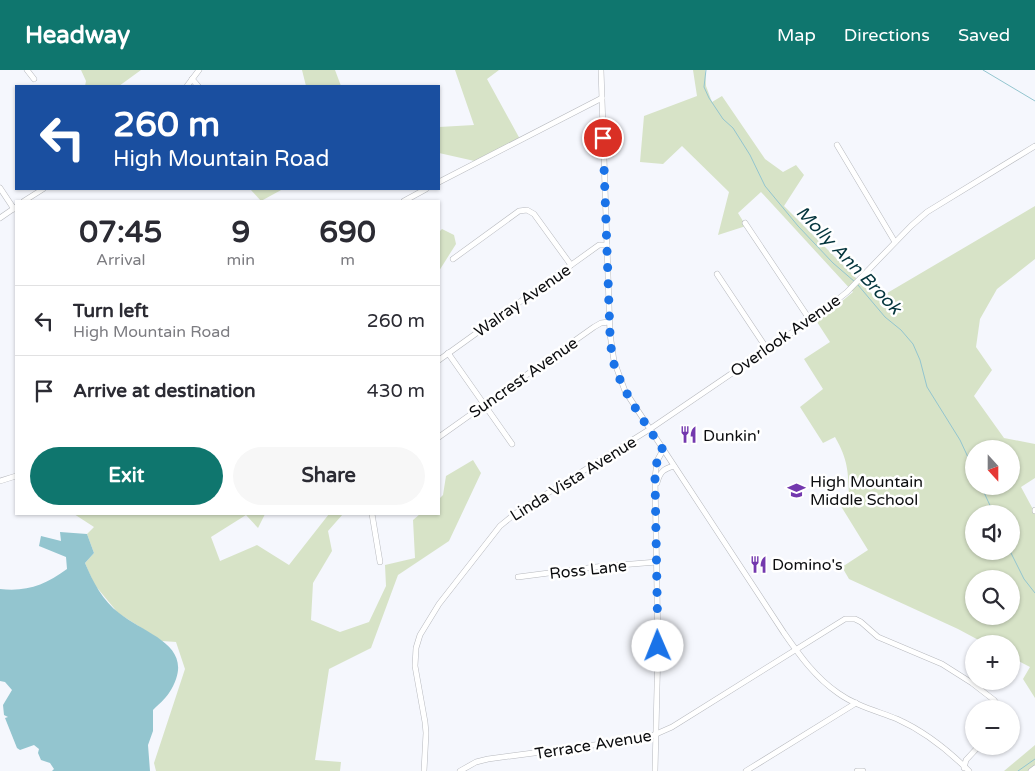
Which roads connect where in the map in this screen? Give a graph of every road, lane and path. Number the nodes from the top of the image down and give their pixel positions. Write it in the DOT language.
graph roads {
  1 [pos="27,70"];
  2 [pos="199,70"];
  3 [pos="601,70"];
  4 [pos="34,79"];
  5 [pos="192,79"];
  6 [pos="188,85"];
  7 [pos="197,85"];
  8 [pos="602,98"];
  9 [pos="837,145"];
  10 [pos="1035,146"];
  11 [pos="440,181"];
  12 [pos="0,188"];
  13 [pos="42,190"];
  14 [pos="424,190"];
  15 [pos="34,195"];
  16 [pos="26,200"];
  17 [pos="37,200"];
  18 [pos="406,200"];
  19 [pos="15,208"];
  20 [pos="0,218"];
  21 [pos="745,223"];
  22 [pos="895,242"];
  23 [pos="607,245"];
  24 [pos="453,259"];
  25 [pos="572,265"];
  26 [pos="717,274"];
  27 [pos="810,320"];
  28 [pos="609,322"];
  29 [pos="767,349"];
  30 [pos="448,353"];
  31 [pos="440,359"];
  32 [pos="484,405"];
  33 [pos="650,429"];
  34 [pos="440,436"];
  35 [pos="512,444"];
  36 [pos="663,450"];
  37 [pos="674,466"];
  38 [pos="15,476"];
  39 [pos="0,481"];
  40 [pos="655,488"];
  41 [pos="372,515"];
  42 [pos="380,562"];
  43 [pos="657,562"];
  44 [pos="518,577"];
  45 [pos="796,649"];
  46 [pos="994,700"];
  47 [pos="856,703"];
  48 [pos="656,735"];
  49 [pos="971,755"];
  50 [pos="1035,768"];
  51 [pos="966,770"];
  52 [pos="424,771"];
  53 [pos="460,771"];
  54 [pos="655,771"];
  55 [pos="746,771"];
  56 [pos="857,771"];
  57 [pos="863,771"];
  58 [pos="1031,771"];
  1 -- 4 [label="street"];
  2 -- 5 [label="street"];
  3 -- 8 [label="street"];
  5 -- 6 [label="street"];
  5 -- 7 [label="street"];
  8 -- 11 [label="street"];
  8 -- 23 [label="street"];
  9 -- 22 [label="street"];
  10 -- 22 [label="street, Overlook Avenue"];
  12 -- 19 [label="street"];
  13 -- 15 [label="street"];
  14 -- 18 [label="street"];
  15 -- 16 [label="street"];
  15 -- 17 [label="street"];
  19 -- 20 [label="street"];
  21 -- 27 [label="street"];
  22 -- 27 [label="street, Overlook Avenue"];
  23 -- 25 [label="street, Walray Avenue"];
  23 -- 28 [label="street"];
  24 -- 25 [label="street"];
  25 -- 30 [label="street, Walray Avenue"];
  26 -- 29 [label="street"];
  27 -- 29 [label="street, Overlook Avenue"];
  28 -- 32 [label="street, Suncrest Avenue"];
  28 -- 33 [label="street"];
  29 -- 33 [label="street, Overlook Avenue"];
  30 -- 31 [label="street, Walray Avenue"];
  30 -- 32 [label="street"];
  32 -- 34 [label="street, Suncrest Avenue"];
  32 -- 35 [label="street"];
  33 -- 36 [label="street"];
  33 -- 52 [label="street, Linda Vista Avenue"];
  36 -- 37 [label="street"];
  36 -- 40 [label="street"];
  37 -- 40 [label="street"];
  37 -- 45 [label="street"];
  38 -- 39 [label="street"];
  40 -- 43 [label="street"];
  41 -- 42 [label="street"];
  43 -- 44 [label="street, Ross Lane"];
  43 -- 48 [label="street"];
  45 -- 46 [label="street, Terrace Avenue"];
  45 -- 47 [label="street"];
  45 -- 48 [label="street, Terrace Avenue"];
  47 -- 51 [label="street"];
  47 -- 55 [label="street"];
  48 -- 53 [label="street, Terrace Avenue"];
  48 -- 54 [label="street"];
  49 -- 51 [label="street"];
  50 -- 58 [label="street"];
  56 -- 57 [label="street"];
}
